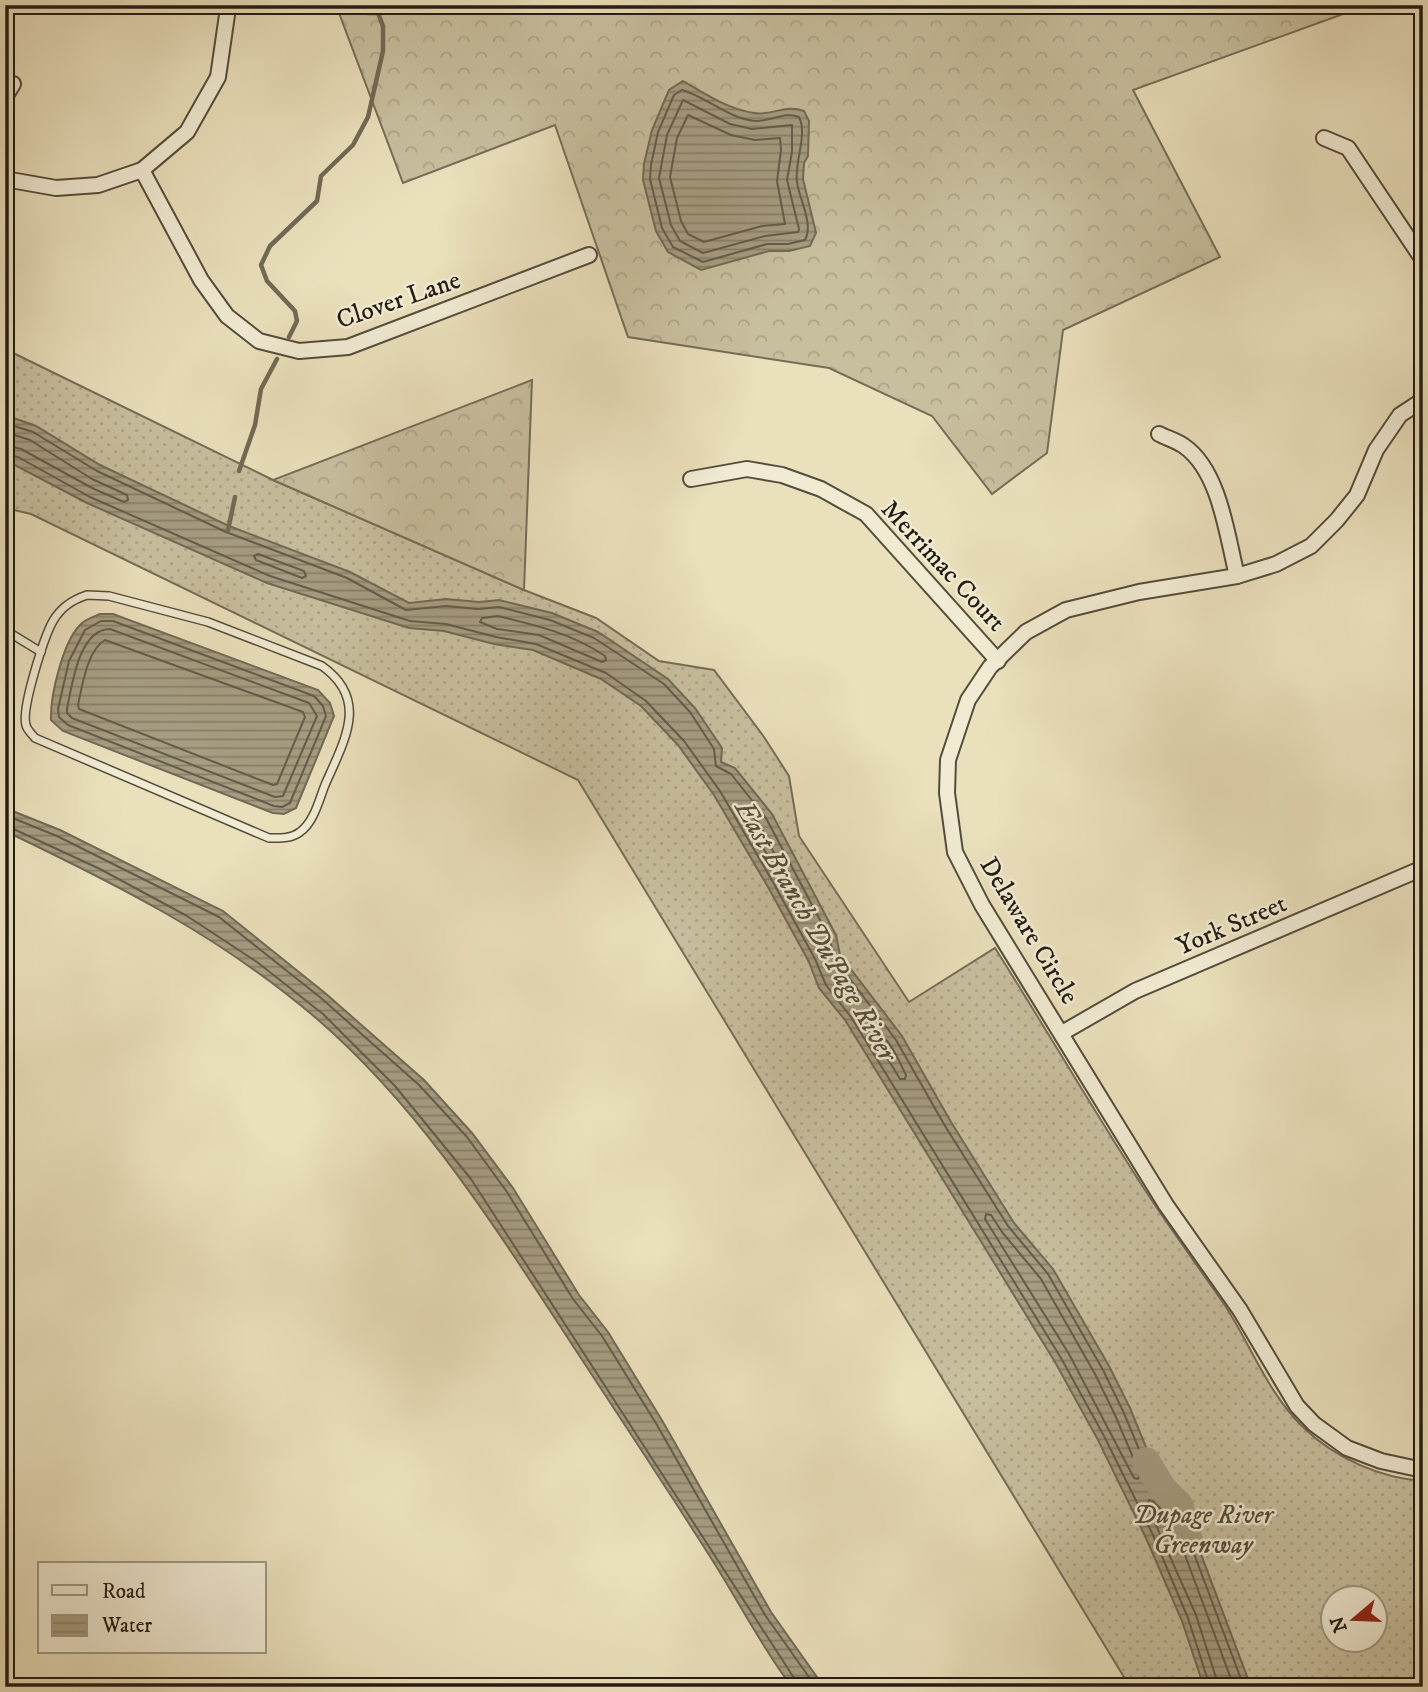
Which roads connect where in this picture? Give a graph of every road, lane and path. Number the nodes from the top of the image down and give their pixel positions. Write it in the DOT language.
graph roads {
  1 [pos="225,5"];
  2 [pos="1324,138"];
  3 [pos="142,170"];
  4 [pos="5,178"];
  5 [pos="589,255"];
  6 [pos="1423,260"];
  7 [pos="1423,400"];
  8 [pos="1160,434"];
  9 [pos="691,480"];
  10 [pos="1237,576"];
  11 [pos="5,630"];
  12 [pos="41,652"];
  13 [pos="998,661"];
  14 [pos="1423,868"];
  15 [pos="1062,1033"];
  16 [pos="1423,1470"];
  1 -- 3 [label="street"];
  2 -- 6 [label="street"];
  3 -- 4 [label="street"];
  3 -- 5 [label="street, Clover Lane"];
  7 -- 10 [label="street, Delaware Circle"];
  8 -- 10 [label="street"];
  9 -- 13 [label="street, Merrimac Court"];
  10 -- 13 [label="street, Delaware Circle"];
  11 -- 12 [label="lane"];
  12 -- 12 [label="lane"];
  13 -- 15 [label="street, Delaware Circle"];
  14 -- 15 [label="street, York Street"];
  15 -- 16 [label="street, Delaware Circle"];
}
